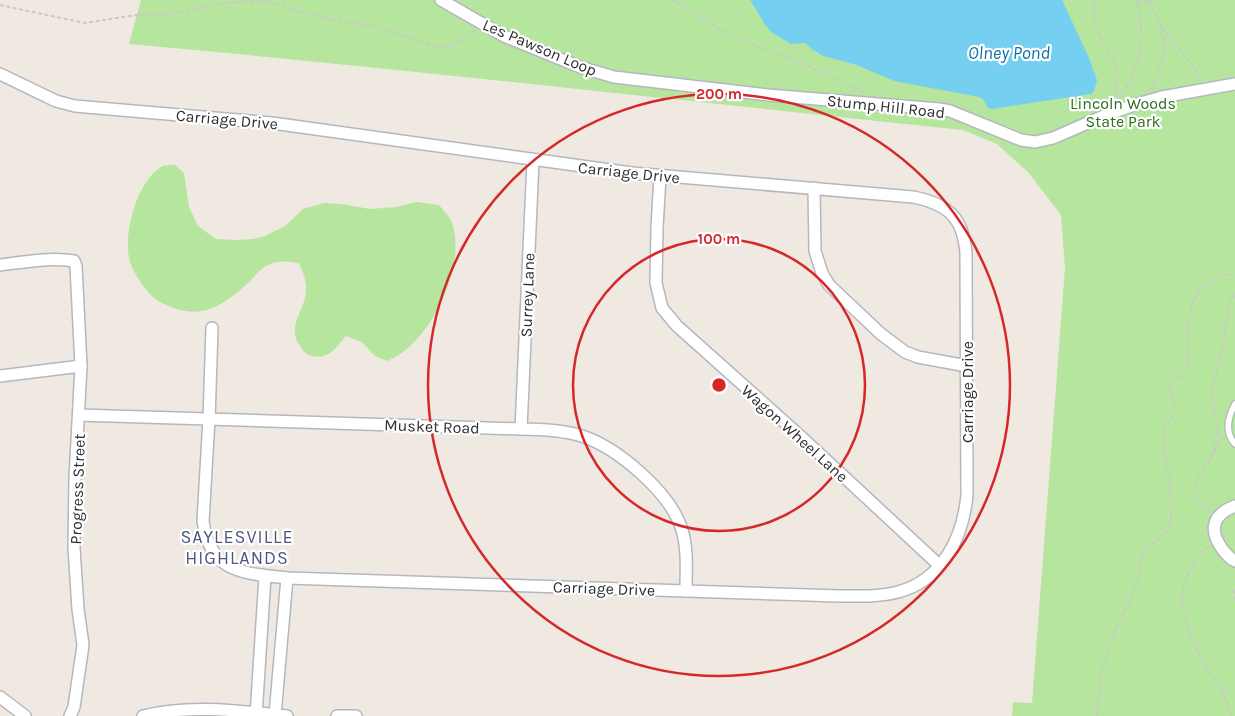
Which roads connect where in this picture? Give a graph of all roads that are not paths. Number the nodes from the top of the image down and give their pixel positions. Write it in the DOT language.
graph roads {
  1 [pos="441,0"];
  2 [pos="0,74"];
  3 [pos="614,77"];
  4 [pos="1235,84"];
  5 [pos="533,160"];
  6 [pos="660,176"];
  7 [pos="814,188"];
  8 [pos="0,265"];
  9 [pos="212,328"];
  10 [pos="81,366"];
  11 [pos="966,366"];
  12 [pos="0,376"];
  13 [pos="1235,404"];
  14 [pos="79,415"];
  15 [pos="209,419"];
  16 [pos="521,428"];
  17 [pos="1235,444"];
  18 [pos="1235,506"];
  19 [pos="1235,561"];
  20 [pos="939,565"];
  21 [pos="264,576"];
  22 [pos="287,578"];
  23 [pos="686,591"];
  24 [pos="0,697"];
  25 [pos="256,715"];
  26 [pos="281,715"];
  27 [pos="25,716"];
  28 [pos="70,716"];
  29 [pos="143,716"];
  30 [pos="338,716"];
  31 [pos="356,716"];
  1 -- 3 [label="street, Les Pawson Loop"];
  2 -- 5 [label="street, Carriage Drive"];
  3 -- 4 [label="street, Stump Hill Road"];
  5 -- 6 [label="street, Carriage Drive"];
  5 -- 16 [label="street, Surrey Lane"];
  6 -- 7 [label="street, Carriage Drive"];
  6 -- 20 [label="street, Wagon Wheel Lane"];
  7 -- 11 [label="street"];
  7 -- 11 [label="street, Carriage Drive"];
  8 -- 10 [label="street, Progress Street"];
  9 -- 15 [label="street, Carriage Drive"];
  10 -- 12 [label="street"];
  10 -- 14 [label="street, Progress Street"];
  11 -- 20 [label="street, Carriage Drive"];
  13 -- 17 [label="lane"];
  14 -- 15 [label="street, Musket Road"];
  14 -- 28 [label="street, Progress Street"];
  15 -- 16 [label="street, Musket Road"];
  15 -- 21 [label="street, Carriage Drive"];
  16 -- 23 [label="street, Musket Road"];
  18 -- 19 [label="street"];
  20 -- 23 [label="street, Carriage Drive"];
  21 -- 22 [label="street, Carriage Drive"];
  21 -- 25 [label="street"];
  22 -- 23 [label="street, Carriage Drive"];
  22 -- 26 [label="street"];
  24 -- 27 [label="street"];
  25 -- 26 [label="street"];
  25 -- 29 [label="street"];
  30 -- 31 [label="street"];
}
